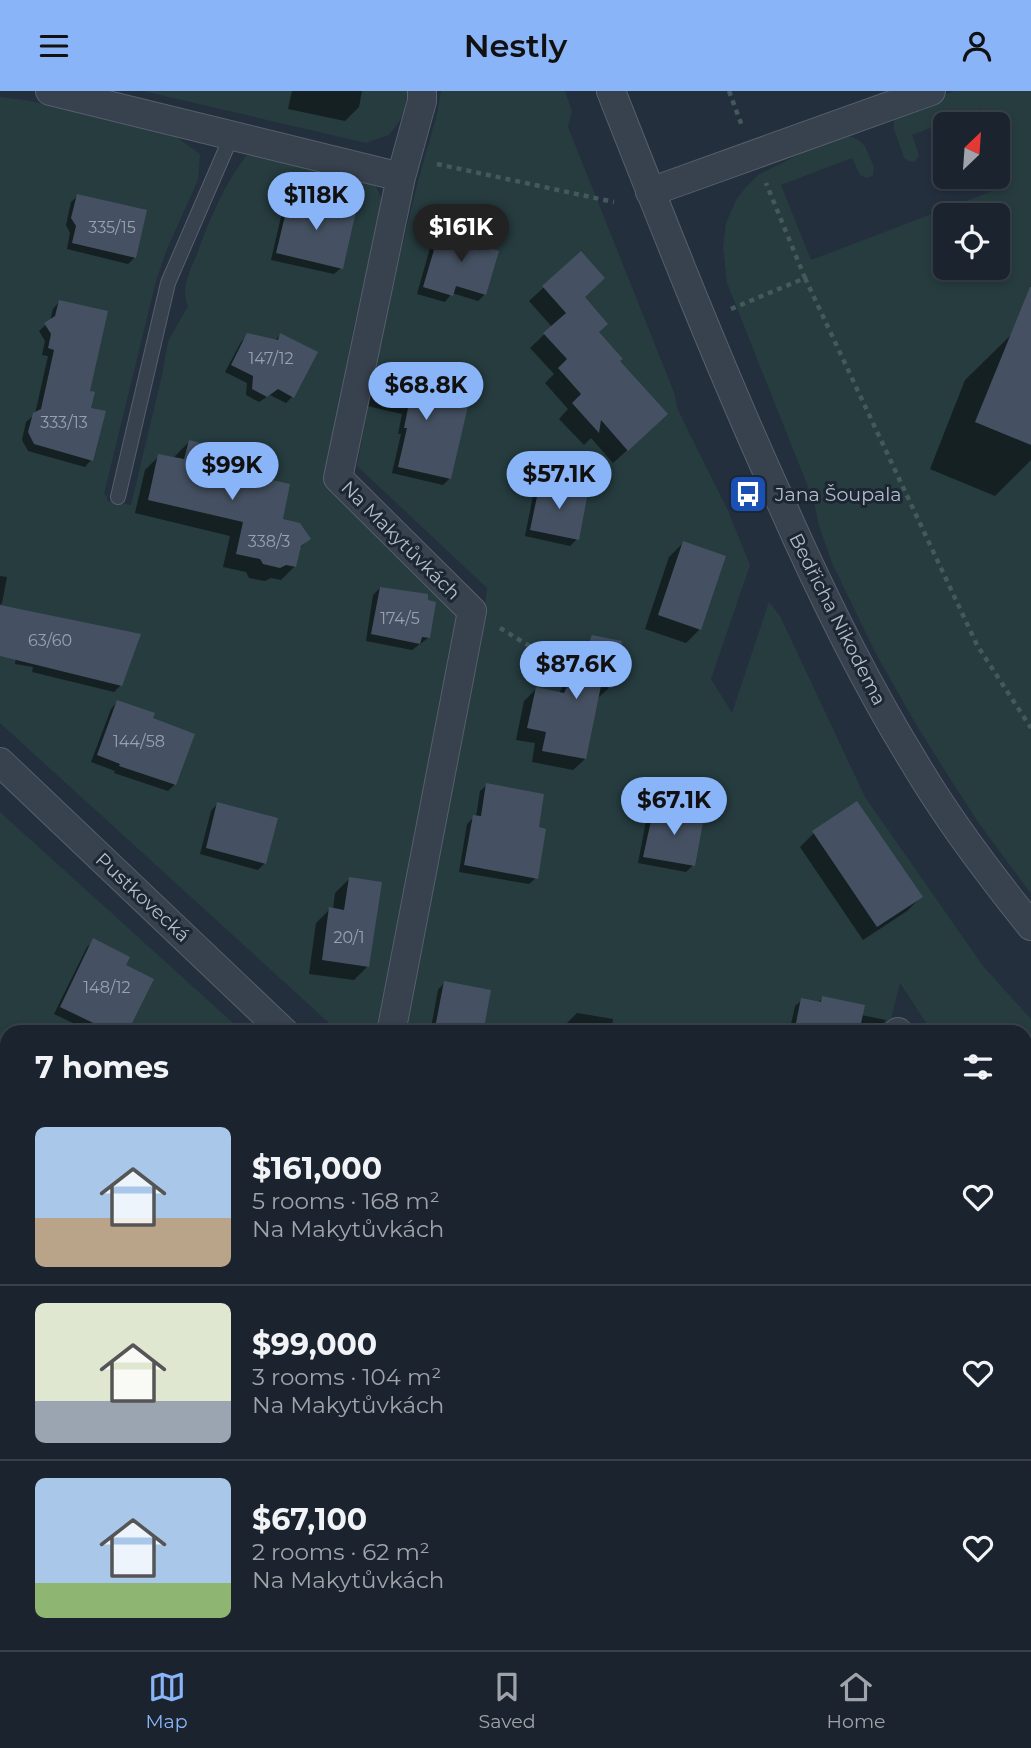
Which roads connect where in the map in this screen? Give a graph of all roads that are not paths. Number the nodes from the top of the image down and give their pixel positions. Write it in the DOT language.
graph roads {
  1 [pos="50,91"];
  2 [pos="422,91"];
  3 [pos="611,91"];
  4 [pos="931,91"];
  5 [pos="232,135"];
  6 [pos="403,167"];
  7 [pos="650,192"];
  8 [pos="118,497"];
  9 [pos="0,762"];
  10 [pos="1031,926"];
  11 [pos="277,1025"];
  12 [pos="393,1025"];
  1 -- 5 [label="street"];
  2 -- 6 [label="street, Na Makytůvkách"];
  3 -- 7 [label="street, Bedřicha Nikodema"];
  4 -- 7 [label="street"];
  5 -- 6 [label="street"];
  5 -- 8 [label="lane"];
  6 -- 12 [label="street, Na Makytůvkách"];
  7 -- 10 [label="street, Bedřicha Nikodema"];
  9 -- 11 [label="street, Pustkovecká"];
}
